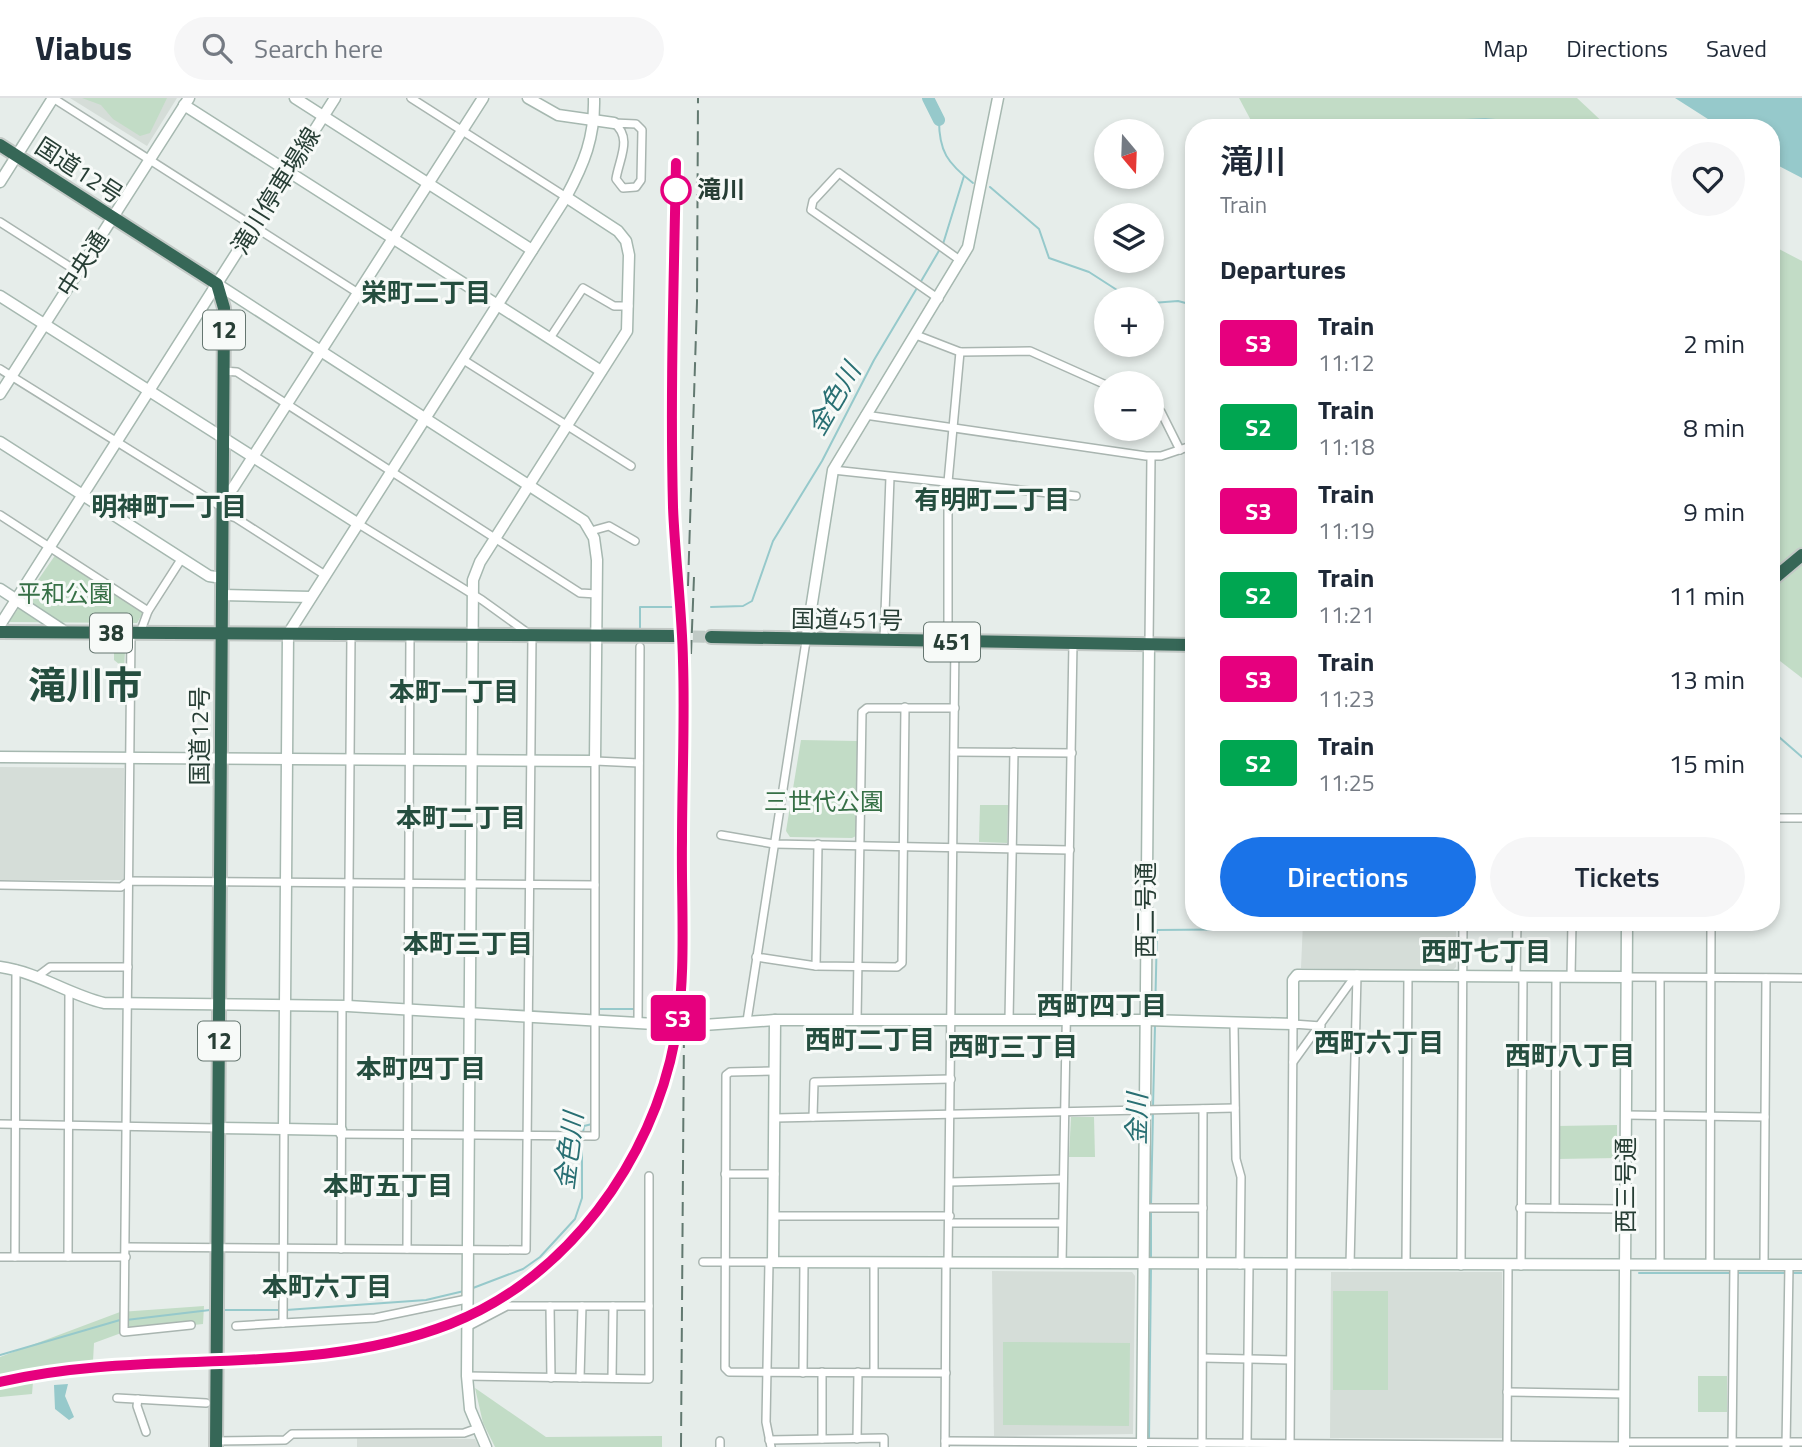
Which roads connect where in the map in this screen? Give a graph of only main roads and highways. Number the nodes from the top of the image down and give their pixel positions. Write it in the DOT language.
graph roads {
  1 [pos="0,145"];
  2 [pos="1802,555"];
  3 [pos="1780,573"];
  4 [pos="0,632"];
  5 [pos="222,634"];
  6 [pos="675,636"];
  7 [pos="711,637"];
  8 [pos="1185,645"];
  9 [pos="216,1444"];
  1 -- 5 [label="highway, 国道12号 / 12"];
  2 -- 3 [label="highway"];
  4 -- 5 [label="highway, 38"];
  5 -- 6 [label="highway"];
  5 -- 9 [label="highway, 国道12号 / 12"];
  7 -- 8 [label="highway, 国道451号 / 451"];
}
